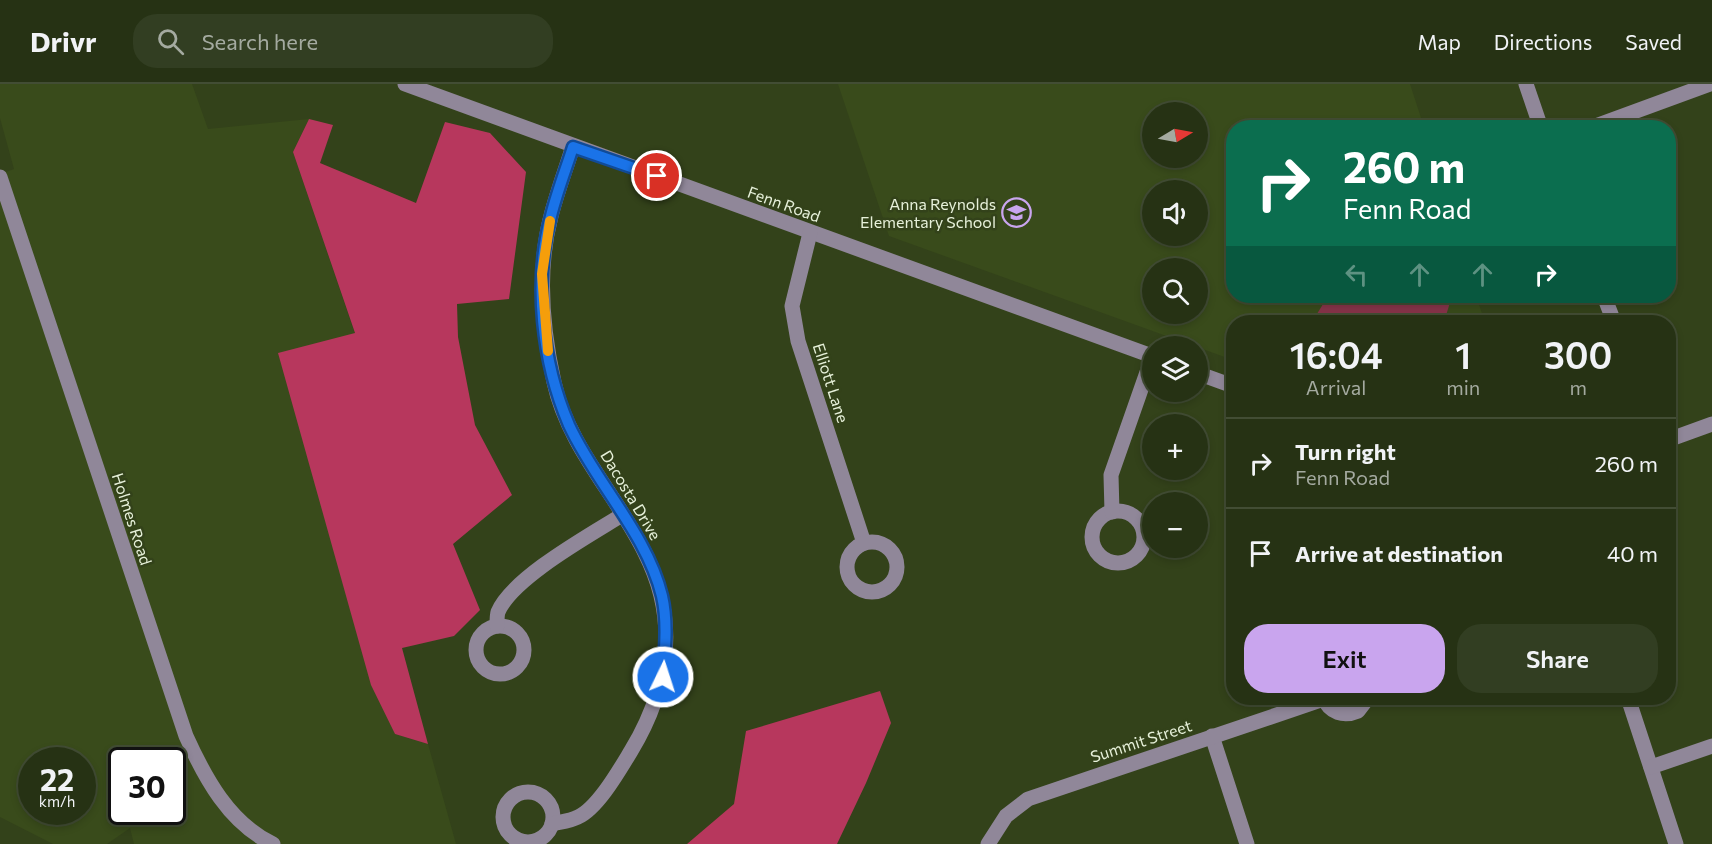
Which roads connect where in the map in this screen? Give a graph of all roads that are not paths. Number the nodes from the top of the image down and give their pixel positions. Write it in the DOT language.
graph roads {
  1 [pos="405,84"];
  2 [pos="1526,84"];
  3 [pos="1710,84"];
  4 [pos="1538,120"];
  5 [pos="1612,120"];
  6 [pos="573,147"];
  7 [pos="0,177"];
  8 [pos="810,233"];
  9 [pos="1142,353"];
  10 [pos="1208,377"];
  11 [pos="1226,383"];
  12 [pos="1142,386"];
  13 [pos="1712,424"];
  14 [pos="1676,437"];
  15 [pos="1112,512"];
  16 [pos="622,515"];
  17 [pos="864,543"];
  18 [pos="497,626"];
  19 [pos="1303,705"];
  20 [pos="1328,705"];
  21 [pos="1363,705"];
  22 [pos="1630,705"];
  23 [pos="1212,736"];
  24 [pos="1712,746"];
  25 [pos="1651,767"];
  26 [pos="552,824"];
  27 [pos="273,844"];
  28 [pos="988,844"];
  29 [pos="1247,844"];
  30 [pos="1676,844"];
  1 -- 6 [label="street, Fenn Road"];
  2 -- 4 [label="street"];
  3 -- 5 [label="street"];
  6 -- 8 [label="street, Fenn Road"];
  6 -- 16 [label="street, Dacosta Drive"];
  7 -- 27 [label="street, Holmes Road"];
  8 -- 9 [label="street, Fenn Road"];
  8 -- 17 [label="street, Elliott Lane"];
  10 -- 11 [label="street"];
  12 -- 15 [label="street"];
  13 -- 14 [label="street"];
  16 -- 18 [label="street"];
  16 -- 26 [label="street, Dacosta Drive"];
  19 -- 23 [label="street, Summit Street"];
  20 -- 21 [label="street, Summit Street"];
  22 -- 25 [label="street"];
  23 -- 28 [label="street, Summit Street"];
  23 -- 29 [label="street"];
  24 -- 25 [label="street"];
  25 -- 30 [label="street"];
}
